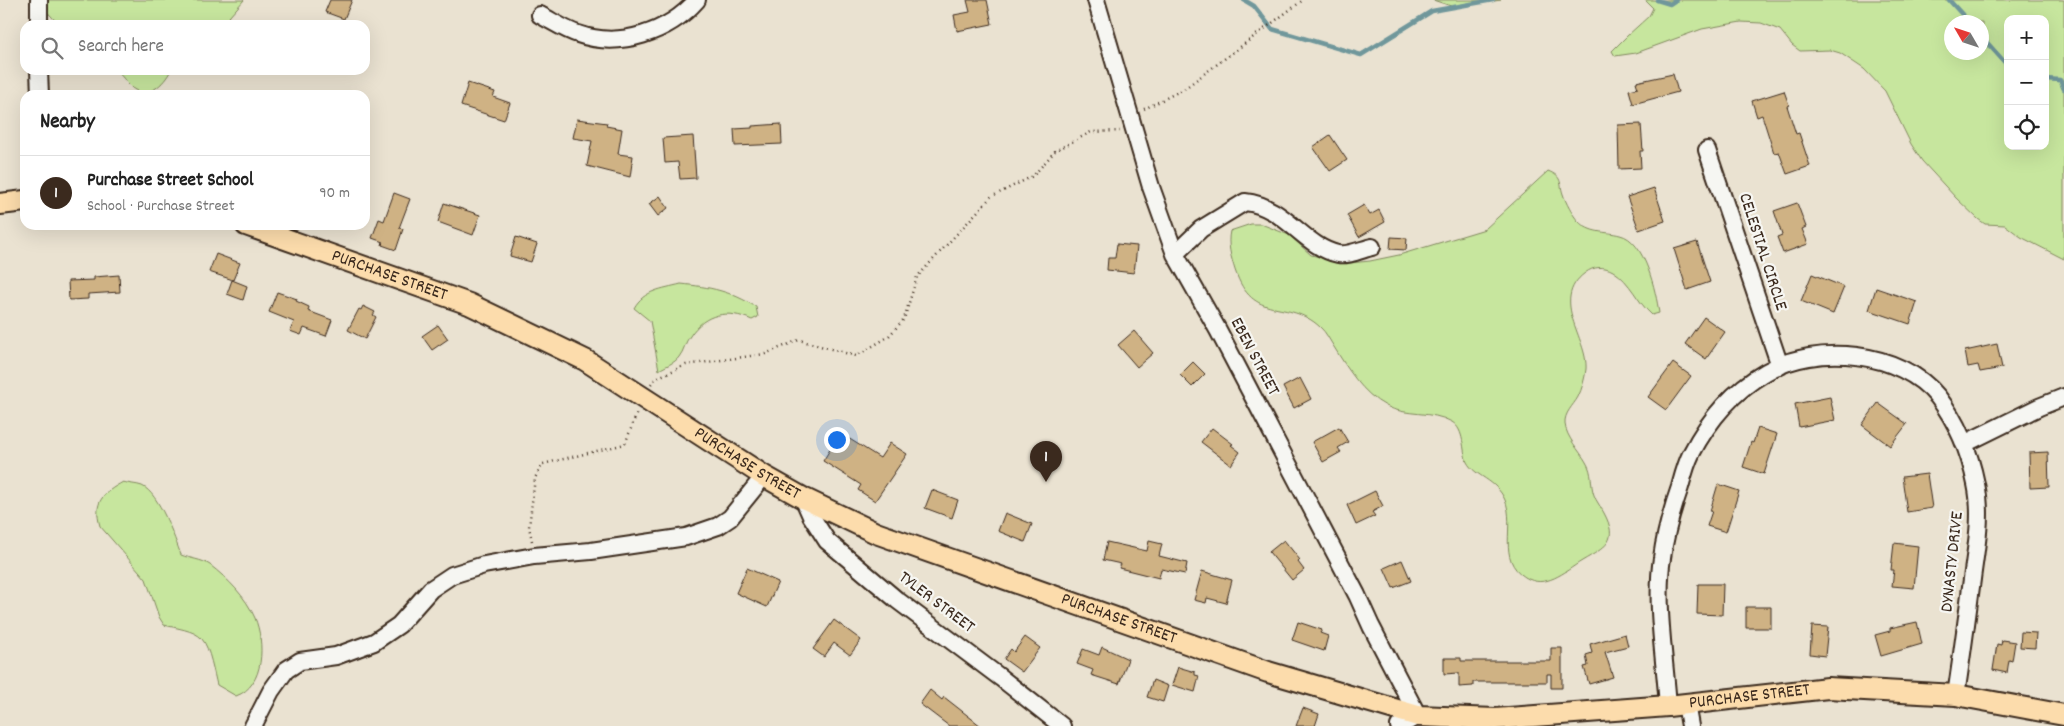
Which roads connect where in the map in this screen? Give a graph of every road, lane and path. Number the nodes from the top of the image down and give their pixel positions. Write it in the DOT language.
graph roads {
  1 [pos="39,0"];
  2 [pos="697,0"];
  3 [pos="1096,0"];
  4 [pos="1303,0"];
  5 [pos="540,15"];
  6 [pos="39,20"];
  7 [pos="40,75"];
  8 [pos="40,90"];
  9 [pos="1132,124"];
  10 [pos="1707,150"];
  11 [pos="20,202"];
  12 [pos="0,204"];
  13 [pos="260,230"];
  14 [pos="1372,246"];
  15 [pos="1175,254"];
  16 [pos="1780,366"];
  17 [pos="642,397"];
  18 [pos="2064,397"];
  19 [pos="1964,444"];
  20 [pos="764,476"];
  21 [pos="803,498"];
  22 [pos="534,556"];
  23 [pos="1956,695"];
  24 [pos="1677,705"];
  25 [pos="2064,715"];
  26 [pos="1418,716"];
  27 [pos="1494,722"];
  28 [pos="252,726"];
  29 [pos="1062,726"];
  30 [pos="1400,726"];
  31 [pos="1690,726"];
  1 -- 6 [label="street"];
  2 -- 5 [label="street"];
  3 -- 9 [label="street, EBEN STREET"];
  4 -- 9 [label="path"];
  7 -- 8 [label="street"];
  9 -- 15 [label="street, EBEN STREET"];
  9 -- 17 [label="path"];
  10 -- 16 [label="street, CELESTIAL CIRCLE"];
  11 -- 12 [label="main road"];
  13 -- 17 [label="main road, PURCHASE STREET"];
  14 -- 15 [label="street"];
  15 -- 26 [label="street, EBEN STREET"];
  16 -- 19 [label="street, DYNASTY DRIVE"];
  16 -- 24 [label="street, DYNASTY DRIVE"];
  17 -- 20 [label="main road, PURCHASE STREET"];
  17 -- 22 [label="path"];
  18 -- 19 [label="street"];
  19 -- 23 [label="street, DYNASTY DRIVE"];
  20 -- 21 [label="main road, PURCHASE STREET"];
  20 -- 22 [label="street"];
  21 -- 26 [label="main road, PURCHASE STREET"];
  21 -- 29 [label="street, TYLER STREET"];
  22 -- 28 [label="street"];
  23 -- 24 [label="main road, PURCHASE STREET"];
  23 -- 25 [label="main road, PURCHASE STREET"];
  24 -- 27 [label="main road, PURCHASE STREET"];
  24 -- 31 [label="street, DYNASTY DRIVE"];
  26 -- 27 [label="main road, PURCHASE STREET"];
  26 -- 30 [label="street"];
}
